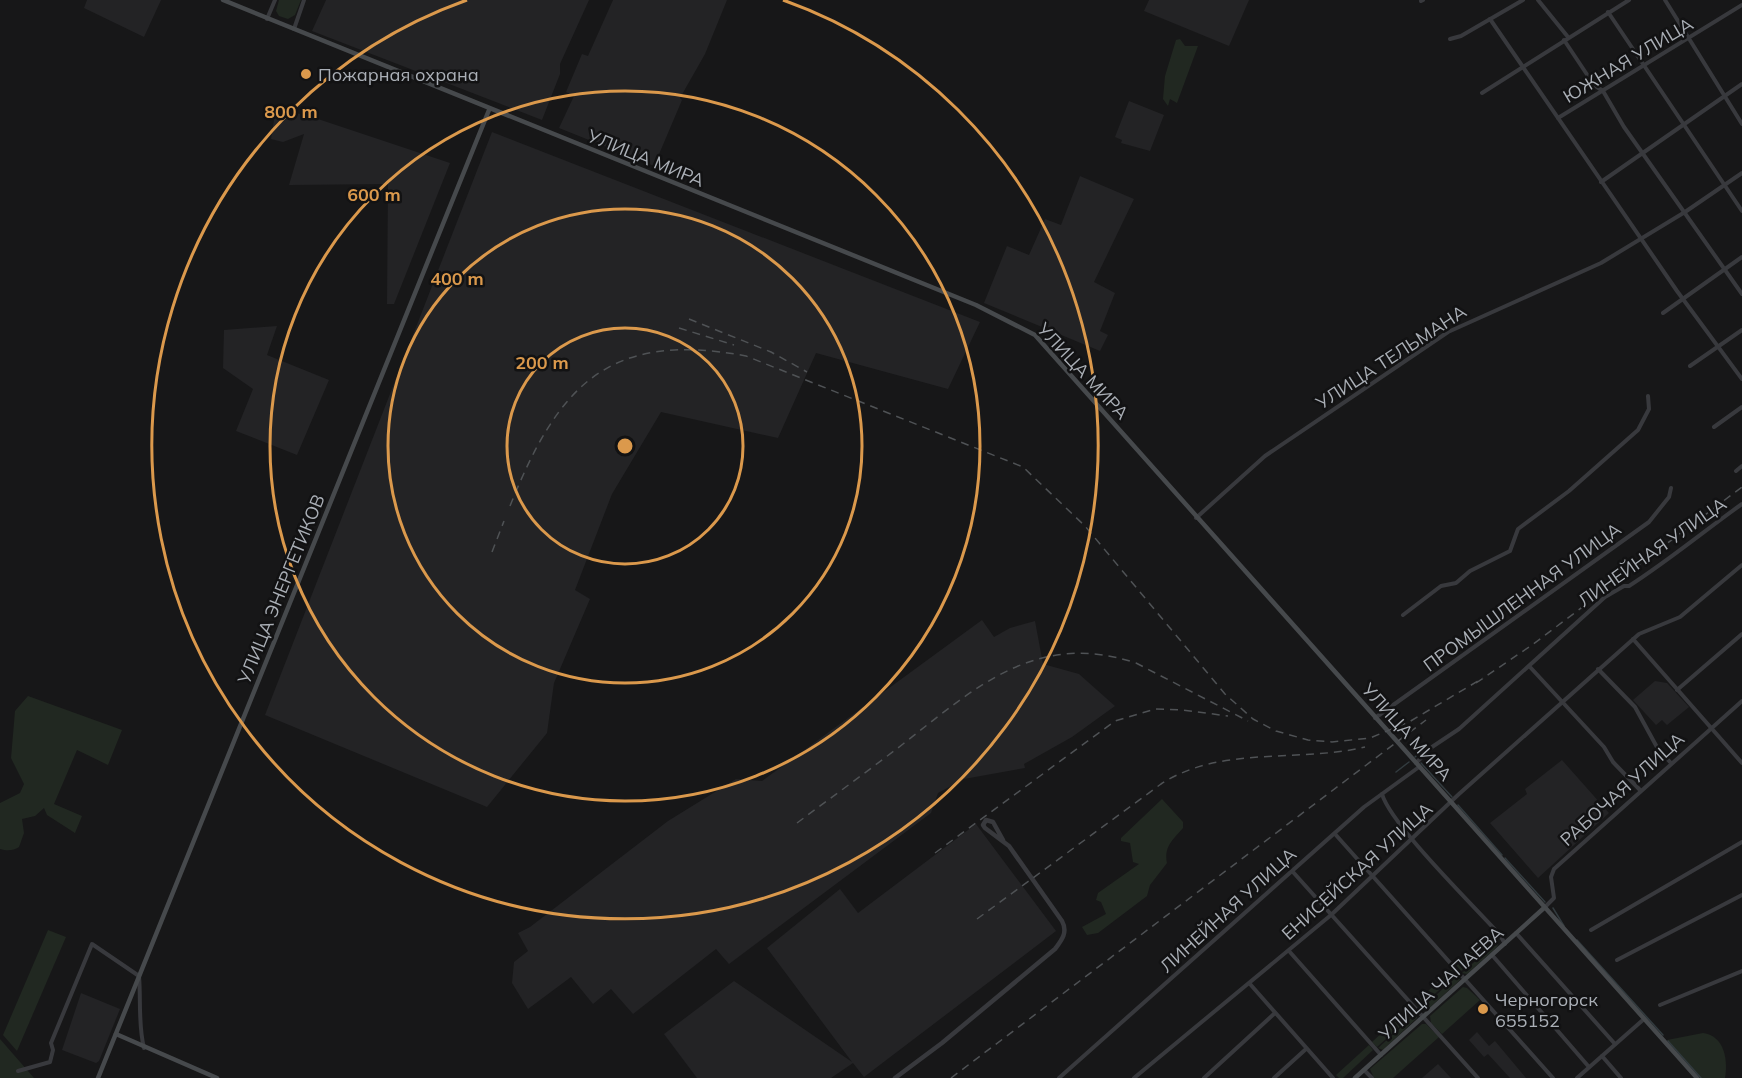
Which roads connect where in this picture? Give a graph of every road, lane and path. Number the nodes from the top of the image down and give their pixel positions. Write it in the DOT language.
graph roads {
  1 [pos="223,0"];
  2 [pos="275,0"];
  3 [pos="304,0"];
  4 [pos="1523,0"];
  5 [pos="1539,0"];
  6 [pos="1629,0"];
  7 [pos="1665,0"];
  8 [pos="1742,5"];
  9 [pos="1608,12"];
  10 [pos="267,18"];
  11 [pos="1490,19"];
  12 [pos="294,29"];
  13 [pos="1566,38"];
  14 [pos="1689,38"];
  15 [pos="1450,39"];
  16 [pos="1522,66"];
  17 [pos="1644,67"];
  18 [pos="1742,84"];
  19 [pos="1603,91"];
  20 [pos="1482,93"];
  21 [pos="1724,96"];
  22 [pos="489,110"];
  23 [pos="1558,118"];
  24 [pos="1683,124"];
  25 [pos="1742,124"];
  26 [pos="1645,153"];
  27 [pos="1742,173"];
  28 [pos="1601,182"];
  29 [pos="1724,185"];
  30 [pos="1742,211"];
  31 [pos="1685,212"];
  32 [pos="1642,238"];
  33 [pos="1742,257"];
  34 [pos="1725,268"];
  35 [pos="1742,294"];
  36 [pos="1683,298"];
  37 [pos="1663,313"];
  38 [pos="1742,330"];
  39 [pos="1719,347"];
  40 [pos="1690,366"];
  41 [pos="1742,379"];
  42 [pos="1648,396"];
  43 [pos="1742,407"];
  44 [pos="1714,427"];
  45 [pos="1742,466"];
  46 [pos="1736,471"];
  47 [pos="1671,488"];
  48 [pos="1742,504"];
  49 [pos="1196,518"];
  50 [pos="1742,565"];
  51 [pos="1403,615"];
  52 [pos="1742,634"];
  53 [pos="1633,639"];
  54 [pos="1530,667"];
  55 [pos="1598,669"];
  56 [pos="1677,690"];
  57 [pos="1742,701"];
  58 [pos="1563,702"];
  59 [pos="1376,718"];
  60 [pos="1712,729"];
  61 [pos="1671,763"];
  62 [pos="1742,763"];
  63 [pos="1417,765"];
  64 [pos="1640,790"];
  65 [pos="1382,794"];
  66 [pos="1451,802"];
  67 [pos="1335,834"];
  68 [pos="1003,840"];
  69 [pos="1414,840"];
  70 [pos="1742,842"];
  71 [pos="1293,872"];
  72 [pos="1373,876"];
  73 [pos="1742,895"];
  74 [pos="1554,898"];
  75 [pos="1560,900"];
  76 [pos="1544,908"];
  77 [pos="1330,915"];
  78 [pos="1591,930"];
  79 [pos="1516,933"];
  80 [pos="1505,944"];
  81 [pos="1289,951"];
  82 [pos="1492,955"];
  83 [pos="1617,960"];
  84 [pos="1742,971"];
  85 [pos="139,976"];
  86 [pos="1465,980"];
  87 [pos="1250,984"];
  88 [pos="1660,1005"];
  89 [pos="1275,1013"];
  90 [pos="1424,1017"];
  91 [pos="1644,1019"];
  92 [pos="116,1034"];
  93 [pos="1615,1044"];
  94 [pos="144,1048"];
  95 [pos="1306,1049"];
  96 [pos="1381,1055"];
  97 [pos="1602,1056"];
  98 [pos="1589,1067"];
  99 [pos="1364,1070"];
  100 [pos="18,1071"];
  101 [pos="98,1078"];
  102 [pos="217,1078"];
  103 [pos="895,1078"];
  104 [pos="1059,1078"];
  105 [pos="1134,1078"];
  106 [pos="1204,1078"];
  107 [pos="1274,1078"];
  108 [pos="1333,1078"];
  109 [pos="1355,1078"];
  110 [pos="1372,1078"];
  111 [pos="1478,1078"];
  112 [pos="1553,1078"];
  113 [pos="1577,1078"];
  114 [pos="1621,1078"];
  115 [pos="1697,1078"];
  1 -- 10 [label="main road, УЛИЦА МИРА"];
  2 -- 10 [label="street"];
  3 -- 12 [label="street"];
  4 -- 11 [label="street"];
  5 -- 13 [label="street"];
  6 -- 9 [label="street"];
  7 -- 14 [label="street"];
  8 -- 14 [label="street, ЮЖНАЯ УЛИЦА"];
  9 -- 13 [label="street"];
  9 -- 17 [label="street"];
  10 -- 12 [label="main road, УЛИЦА МИРА"];
  11 -- 15 [label="street"];
  11 -- 16 [label="street"];
  12 -- 22 [label="main road, УЛИЦА МИРА"];
  13 -- 16 [label="street"];
  13 -- 19 [label="street"];
  14 -- 17 [label="street, ЮЖНАЯ УЛИЦА"];
  14 -- 21 [label="street"];
  16 -- 20 [label="street"];
  16 -- 23 [label="street"];
  17 -- 19 [label="street, ЮЖНАЯ УЛИЦА"];
  17 -- 24 [label="street"];
  18 -- 21 [label="street"];
  19 -- 23 [label="street, ЮЖНАЯ УЛИЦА"];
  19 -- 26 [label="street"];
  21 -- 24 [label="street"];
  21 -- 25 [label="street"];
  22 -- 49 [label="main road, УЛИЦА МИРА"];
  22 -- 85 [label="main road, УЛИЦА ЭНЕРГЕТИКОВ"];
  23 -- 28 [label="street"];
  24 -- 26 [label="street"];
  24 -- 29 [label="street"];
  26 -- 28 [label="street"];
  26 -- 31 [label="street"];
  27 -- 29 [label="street, УЛИЦА ТЕЛЬМАНА"];
  28 -- 32 [label="street"];
  29 -- 30 [label="street"];
  29 -- 31 [label="street, УЛИЦА ТЕЛЬМАНА"];
  31 -- 32 [label="street, УЛИЦА ТЕЛЬМАНА"];
  31 -- 34 [label="street"];
  32 -- 36 [label="street"];
  32 -- 49 [label="street, УЛИЦА ТЕЛЬМАНА"];
  33 -- 34 [label="street"];
  34 -- 35 [label="street"];
  34 -- 36 [label="street"];
  36 -- 37 [label="street"];
  36 -- 39 [label="street"];
  38 -- 39 [label="street"];
  39 -- 40 [label="street"];
  39 -- 41 [label="street"];
  42 -- 51 [label="street"];
  43 -- 44 [label="street"];
  45 -- 46 [label="street"];
  47 -- 59 [label="street, ПРОМЫШЛЕННАЯ УЛИЦА"];
  48 -- 54 [label="street, ЛИНЕЙНАЯ УЛИЦА"];
  49 -- 59 [label="main road, УЛИЦА МИРА"];
  50 -- 53 [label="street, ЕНИСЕЙСКАЯ УЛИЦА"];
  52 -- 56 [label="street"];
  53 -- 55 [label="street, ЕНИСЕЙСКАЯ УЛИЦА"];
  53 -- 56 [label="street"];
  54 -- 58 [label="street"];
  54 -- 63 [label="street, ЛИНЕЙНАЯ УЛИЦА"];
  55 -- 58 [label="street, ЕНИСЕЙСКАЯ УЛИЦА"];
  55 -- 61 [label="street"];
  56 -- 60 [label="street"];
  57 -- 60 [label="street, РАБОЧАЯ УЛИЦА"];
  58 -- 64 [label="street"];
  58 -- 66 [label="street, ЕНИСЕЙСКАЯ УЛИЦА"];
  59 -- 63 [label="main road, УЛИЦА МИРА"];
  60 -- 61 [label="street, РАБОЧАЯ УЛИЦА"];
  60 -- 62 [label="street"];
  61 -- 64 [label="street, РАБОЧАЯ УЛИЦА"];
  63 -- 65 [label="street, ЛИНЕЙНАЯ УЛИЦА"];
  63 -- 66 [label="main road, УЛИЦА МИРА"];
  64 -- 74 [label="street, РАБОЧАЯ УЛИЦА"];
  65 -- 67 [label="street, ЛИНЕЙНАЯ УЛИЦА"];
  65 -- 69 [label="street"];
  66 -- 69 [label="street, ЕНИСЕЙСКАЯ УЛИЦА"];
  66 -- 76 [label="main road, УЛИЦА МИРА"];
  67 -- 71 [label="street, ЛИНЕЙНАЯ УЛИЦА"];
  67 -- 72 [label="street"];
  68 -- 68 [label="street"];
  68 -- 103 [label="street"];
  69 -- 72 [label="street, ЕНИСЕЙСКАЯ УЛИЦА"];
  69 -- 80 [label="street"];
  70 -- 78 [label="street"];
  71 -- 77 [label="street"];
  71 -- 104 [label="street, ЛИНЕЙНАЯ УЛИЦА"];
  72 -- 77 [label="street, ЕНИСЕЙСКАЯ УЛИЦА"];
  72 -- 86 [label="street"];
  73 -- 83 [label="street"];
  74 -- 75 [label="street"];
  74 -- 76 [label="street"];
  76 -- 79 [label="main road, УЛИЦА ЧАПАЕВА"];
  76 -- 91 [label="main road, УЛИЦА МИРА"];
  77 -- 81 [label="street, ЕНИСЕЙСКАЯ УЛИЦА"];
  77 -- 90 [label="street"];
  79 -- 80 [label="main road, УЛИЦА ЧАПАЕВА"];
  79 -- 93 [label="street"];
  80 -- 82 [label="main road, УЛИЦА ЧАПАЕВА"];
  81 -- 87 [label="street, ЕНИСЕЙСКАЯ УЛИЦА"];
  81 -- 96 [label="street"];
  82 -- 86 [label="main road, УЛИЦА ЧАПАЕВА"];
  82 -- 98 [label="street"];
  84 -- 88 [label="street"];
  85 -- 92 [label="main road, УЛИЦА ЭНЕРГЕТИКОВ"];
  85 -- 94 [label="street"];
  85 -- 100 [label="street"];
  86 -- 90 [label="main road, УЛИЦА ЧАПАЕВА"];
  86 -- 112 [label="street"];
  87 -- 89 [label="street"];
  87 -- 105 [label="street, ЕНИСЕЙСКАЯ УЛИЦА"];
  89 -- 95 [label="street"];
  89 -- 106 [label="street"];
  90 -- 96 [label="main road, УЛИЦА ЧАПАЕВА"];
  90 -- 111 [label="street"];
  91 -- 93 [label="street"];
  91 -- 115 [label="main road, УЛИЦА МИРА"];
  92 -- 94 [label="main road"];
  92 -- 101 [label="main road, УЛИЦА ЭНЕРГЕТИКОВ"];
  93 -- 97 [label="street"];
  94 -- 102 [label="main road"];
  95 -- 107 [label="street"];
  95 -- 108 [label="street"];
  96 -- 99 [label="main road, УЛИЦА ЧАПАЕВА"];
  97 -- 98 [label="street"];
  97 -- 114 [label="street"];
  98 -- 113 [label="street"];
  99 -- 109 [label="main road, УЛИЦА ЧАПАЕВА"];
  99 -- 110 [label="street"];
}
